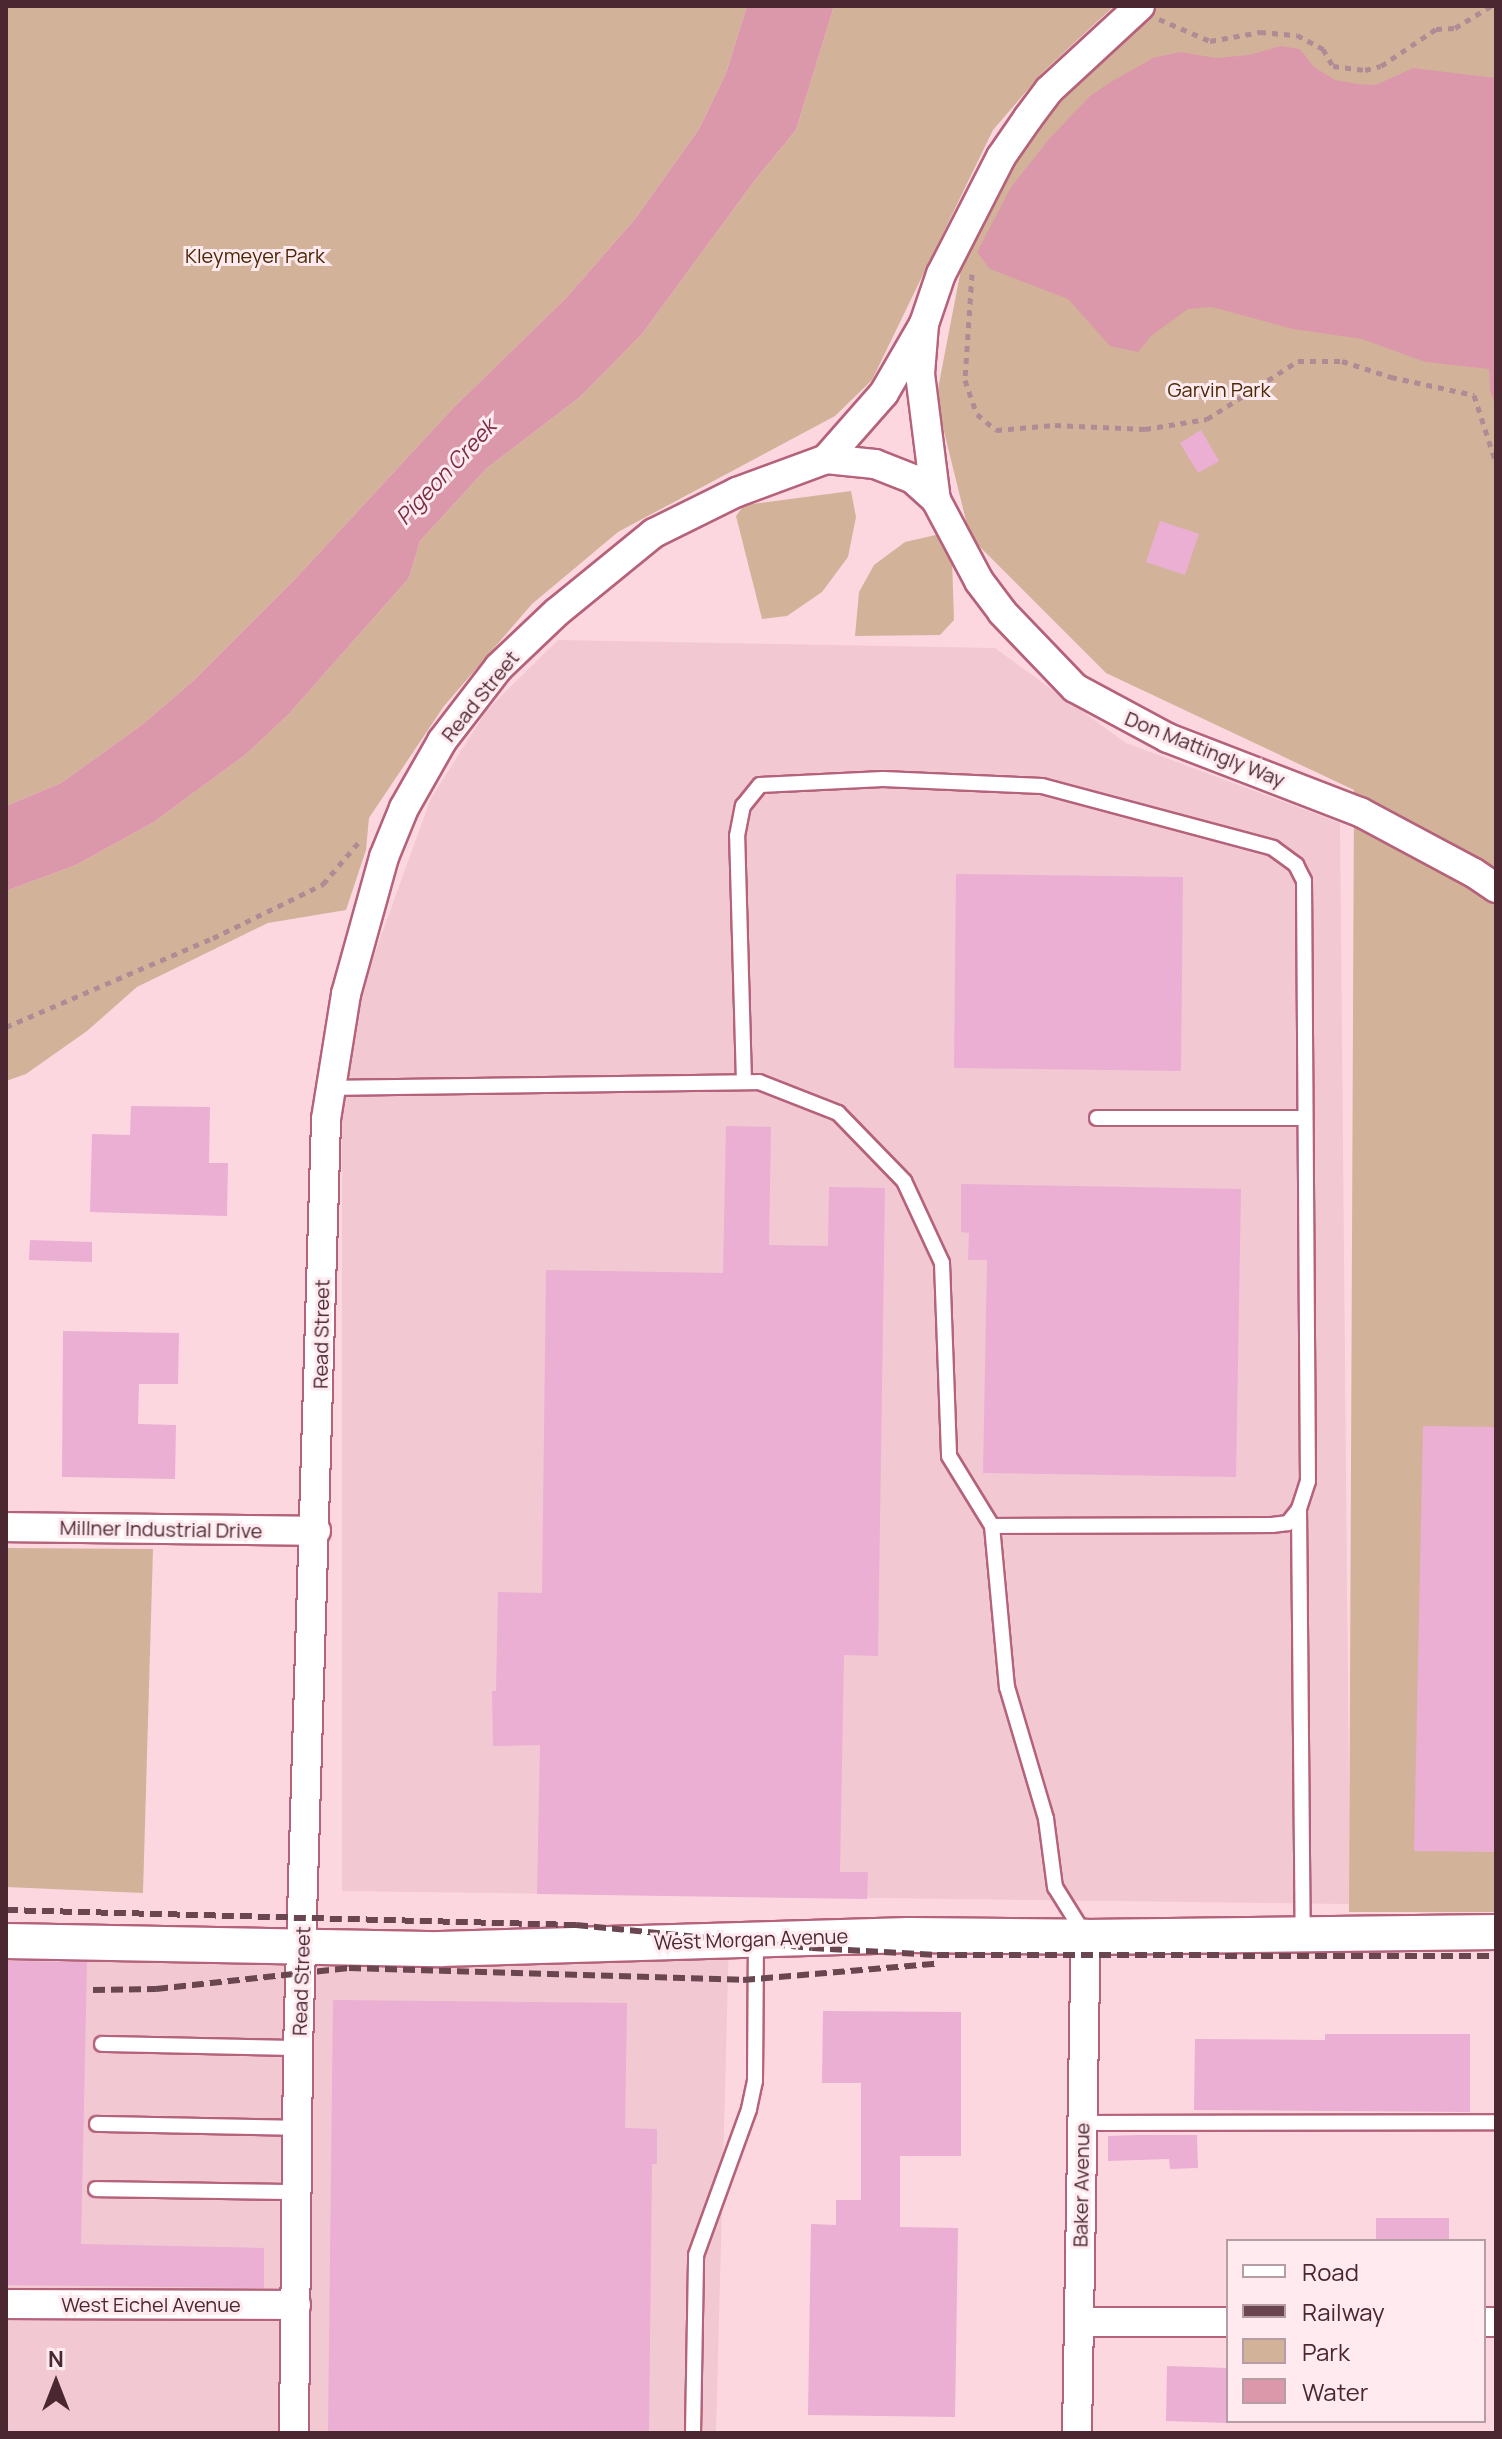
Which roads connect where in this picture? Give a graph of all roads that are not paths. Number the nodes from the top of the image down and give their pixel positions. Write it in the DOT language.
graph roads {
  1 [pos="1147,10"];
  2 [pos="924,324"];
  3 [pos="826,459"];
  4 [pos="936,500"];
  5 [pos="1496,888"];
  6 [pos="744,1082"];
  7 [pos="330,1088"];
  8 [pos="1097,1118"];
  9 [pos="1304,1118"];
  10 [pos="1299,1509"];
  11 [pos="992,1526"];
  12 [pos="6,1527"];
  13 [pos="316,1531"];
  14 [pos="1496,1932"];
  15 [pos="1303,1933"];
  16 [pos="1086,1937"];
  17 [pos="756,1938"];
  18 [pos="6,1941"];
  19 [pos="303,1947"];
  20 [pos="102,2044"];
  21 [pos="298,2048"];
  22 [pos="1496,2122"];
  23 [pos="1083,2123"];
  24 [pos="97,2124"];
  25 [pos="297,2128"];
  26 [pos="96,2189"];
  27 [pos="297,2192"];
  28 [pos="6,2304"];
  29 [pos="296,2305"];
  30 [pos="1079,2322"];
  31 [pos="1226,2322"];
  32 [pos="294,2433"];
  33 [pos="693,2433"];
  34 [pos="1077,2433"];
  1 -- 2 [label="street, Don Mattingly Way"];
  2 -- 3 [label="street, Read Street"];
  2 -- 4 [label="street, Don Mattingly Way"];
  3 -- 4 [label="street, Read Street"];
  3 -- 7 [label="street, Read Street"];
  4 -- 5 [label="street, Don Mattingly Way"];
  6 -- 7 [label="lane"];
  6 -- 9 [label="lane"];
  6 -- 11 [label="lane"];
  7 -- 13 [label="street, Read Street"];
  8 -- 9 [label="lane"];
  9 -- 10 [label="lane"];
  10 -- 11 [label="lane"];
  10 -- 15 [label="lane"];
  11 -- 16 [label="lane"];
  12 -- 13 [label="street, Millner Industrial Drive"];
  13 -- 19 [label="street, Read Street"];
  14 -- 15 [label="street, West Morgan Avenue"];
  15 -- 16 [label="street, West Morgan Avenue"];
  16 -- 17 [label="street, West Morgan Avenue"];
  16 -- 23 [label="street, Baker Avenue"];
  17 -- 19 [label="street, West Morgan Avenue"];
  17 -- 33 [label="lane"];
  18 -- 19 [label="street, West Morgan Avenue"];
  19 -- 21 [label="street, Read Street"];
  20 -- 21 [label="lane"];
  21 -- 25 [label="street, Read Street"];
  22 -- 23 [label="lane"];
  23 -- 30 [label="street, Baker Avenue"];
  24 -- 25 [label="lane"];
  25 -- 27 [label="street, Read Street"];
  26 -- 27 [label="lane"];
  27 -- 29 [label="street, Read Street"];
  28 -- 29 [label="street, West Eichel Avenue"];
  29 -- 32 [label="street, Read Street"];
  30 -- 31 [label="street"];
  30 -- 34 [label="street, Baker Avenue"];
}
